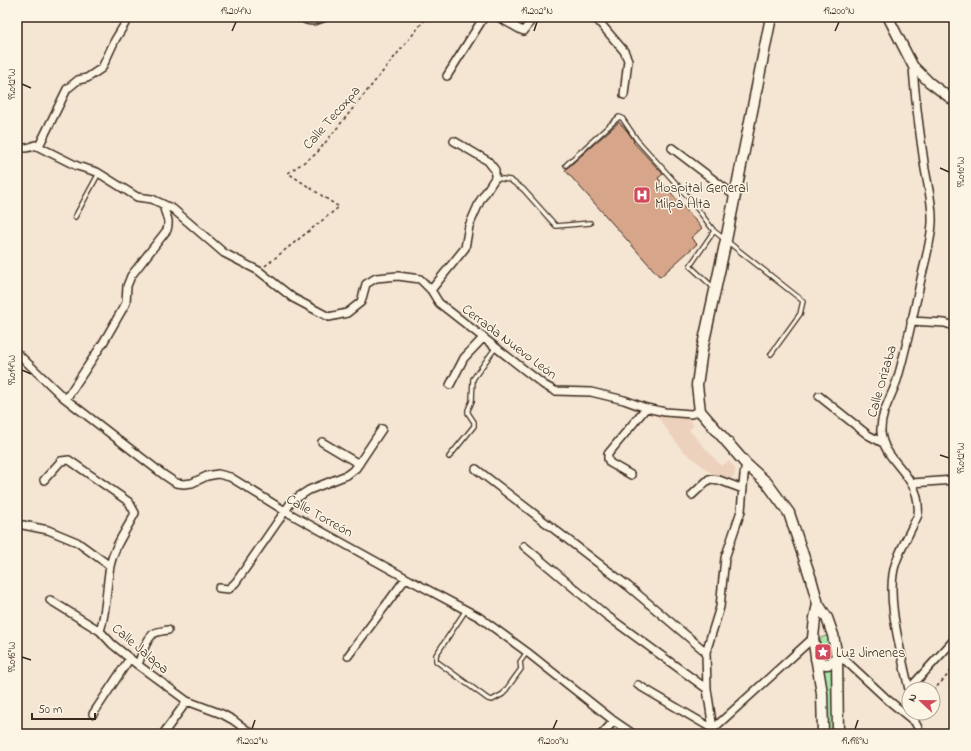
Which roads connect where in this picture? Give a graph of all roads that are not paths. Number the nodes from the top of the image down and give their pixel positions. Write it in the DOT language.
graph roads {
  1 [pos="129,17"];
  2 [pos="301,17"];
  3 [pos="325,17"];
  4 [pos="484,17"];
  5 [pos="498,17"];
  6 [pos="533,17"];
  7 [pos="595,17"];
  8 [pos="771,17"];
  9 [pos="888,17"];
  10 [pos="913,66"];
  11 [pos="447,76"];
  12 [pos="624,95"];
  13 [pos="954,101"];
  14 [pos="454,141"];
  15 [pos="17,146"];
  16 [pos="39,146"];
  17 [pos="672,148"];
  18 [pos="566,165"];
  19 [pos="99,173"];
  20 [pos="495,178"];
  21 [pos="735,196"];
  22 [pos="164,205"];
  23 [pos="75,217"];
  24 [pos="590,223"];
  25 [pos="714,231"];
  26 [pos="726,240"];
  27 [pos="716,289"];
  28 [pos="431,290"];
  29 [pos="912,321"];
  30 [pos="954,326"];
  31 [pos="484,337"];
  32 [pos="496,347"];
  33 [pos="17,353"];
  34 [pos="771,354"];
  35 [pos="450,385"];
  36 [pos="820,396"];
  37 [pos="66,399"];
  38 [pos="646,408"];
  39 [pos="700,411"];
  40 [pos="382,429"];
  41 [pos="322,442"];
  42 [pos="883,443"];
  43 [pos="449,457"];
  44 [pos="359,464"];
  45 [pos="746,464"];
  46 [pos="476,469"];
  47 [pos="631,475"];
  48 [pos="44,480"];
  49 [pos="954,480"];
  50 [pos="912,483"];
  51 [pos="743,489"];
  52 [pos="692,495"];
  53 [pos="285,511"];
  54 [pos="24,525"];
  55 [pos="524,546"];
  56 [pos="110,566"];
  57 [pos="406,578"];
  58 [pos="219,588"];
  59 [pos="50,600"];
  60 [pos="818,604"];
  61 [pos="466,609"];
  62 [pos="168,630"];
  63 [pos="100,631"];
  64 [pos="833,635"];
  65 [pos="813,638"];
  66 [pos="954,640"];
  67 [pos="527,652"];
  68 [pos="706,652"];
  69 [pos="348,656"];
  70 [pos="837,657"];
  71 [pos="130,658"];
  72 [pos="816,659"];
  73 [pos="138,665"];
  74 [pos="907,681"];
  75 [pos="916,681"];
  76 [pos="638,685"];
  77 [pos="707,689"];
  78 [pos="187,701"];
  79 [pos="93,714"];
  80 [pos="614,721"];
  81 [pos="915,722"];
  82 [pos="712,732"];
  83 [pos="163,734"];
  84 [pos="252,734"];
  85 [pos="602,734"];
  86 [pos="633,734"];
  87 [pos="823,734"];
  88 [pos="838,734"];
  89 [pos="921,734"];
  1 -- 16 [label="street"];
  2 -- 3 [label="street"];
  4 -- 11 [label="street"];
  5 -- 6 [label="street"];
  7 -- 12 [label="street"];
  8 -- 21 [label="main road"];
  9 -- 10 [label="street"];
  10 -- 13 [label="street"];
  10 -- 29 [label="street, Calle Orizaba"];
  14 -- 20 [label="street"];
  15 -- 16 [label="street"];
  16 -- 19 [label="street, Cerrada Nuevo León"];
  17 -- 21 [label="street"];
  18 -- 25 [label="lane"];
  19 -- 22 [label="street, Cerrada Nuevo León"];
  19 -- 23 [label="lane"];
  20 -- 24 [label="lane"];
  20 -- 28 [label="street"];
  21 -- 26 [label="main road"];
  22 -- 28 [label="street, Cerrada Nuevo León"];
  22 -- 37 [label="street"];
  25 -- 26 [label="lane"];
  25 -- 27 [label="lane"];
  26 -- 27 [label="main road"];
  26 -- 34 [label="lane"];
  27 -- 39 [label="main road"];
  28 -- 31 [label="street, Cerrada Nuevo León"];
  29 -- 30 [label="street"];
  29 -- 42 [label="street, Calle Orizaba"];
  31 -- 32 [label="street, Cerrada Nuevo León"];
  31 -- 35 [label="street"];
  32 -- 38 [label="street, Cerrada Nuevo León"];
  32 -- 43 [label="lane"];
  33 -- 37 [label="street, Calle Torreón"];
  36 -- 42 [label="street"];
  37 -- 53 [label="street, Calle Torreón"];
  38 -- 39 [label="street, Cerrada Nuevo León"];
  38 -- 47 [label="street"];
  39 -- 45 [label="main road"];
  40 -- 44 [label="street"];
  41 -- 44 [label="street"];
  42 -- 50 [label="street, Calle Orizaba"];
  44 -- 53 [label="street"];
  45 -- 51 [label="street"];
  45 -- 60 [label="main road"];
  46 -- 68 [label="street"];
  48 -- 56 [label="street, Calle Jalapa"];
  49 -- 50 [label="street"];
  50 -- 74 [label="street, Calle Orizaba"];
  51 -- 52 [label="street"];
  51 -- 68 [label="street"];
  53 -- 57 [label="street, Calle Torreón"];
  53 -- 58 [label="street"];
  54 -- 56 [label="street"];
  55 -- 77 [label="street"];
  56 -- 63 [label="street, Calle Jalapa"];
  57 -- 61 [label="street, Calle Torreón"];
  57 -- 69 [label="street"];
  59 -- 63 [label="street"];
  60 -- 64 [label="main road"];
  60 -- 65 [label="main road"];
  61 -- 67 [label="street, Calle Torreón"];
  61 -- 67 [label="lane"];
  62 -- 73 [label="street"];
  63 -- 71 [label="street, Calle Jalapa"];
  64 -- 65 [label="main road"];
  64 -- 70 [label="main road"];
  65 -- 72 [label="main road"];
  65 -- 82 [label="street"];
  66 -- 75 [label="street"];
  67 -- 80 [label="street, Calle Torreón"];
  68 -- 77 [label="street"];
  70 -- 72 [label="main road"];
  70 -- 81 [label="street"];
  70 -- 88 [label="main road"];
  71 -- 73 [label="street, Calle Jalapa"];
  71 -- 79 [label="street"];
  72 -- 87 [label="main road"];
  73 -- 78 [label="street, Calle Jalapa"];
  76 -- 82 [label="street"];
  77 -- 82 [label="street"];
  78 -- 83 [label="street"];
  78 -- 84 [label="street, Calle Jalapa"];
  80 -- 85 [label="street"];
  80 -- 86 [label="street, Calle Torreón"];
  81 -- 89 [label="street"];
}
